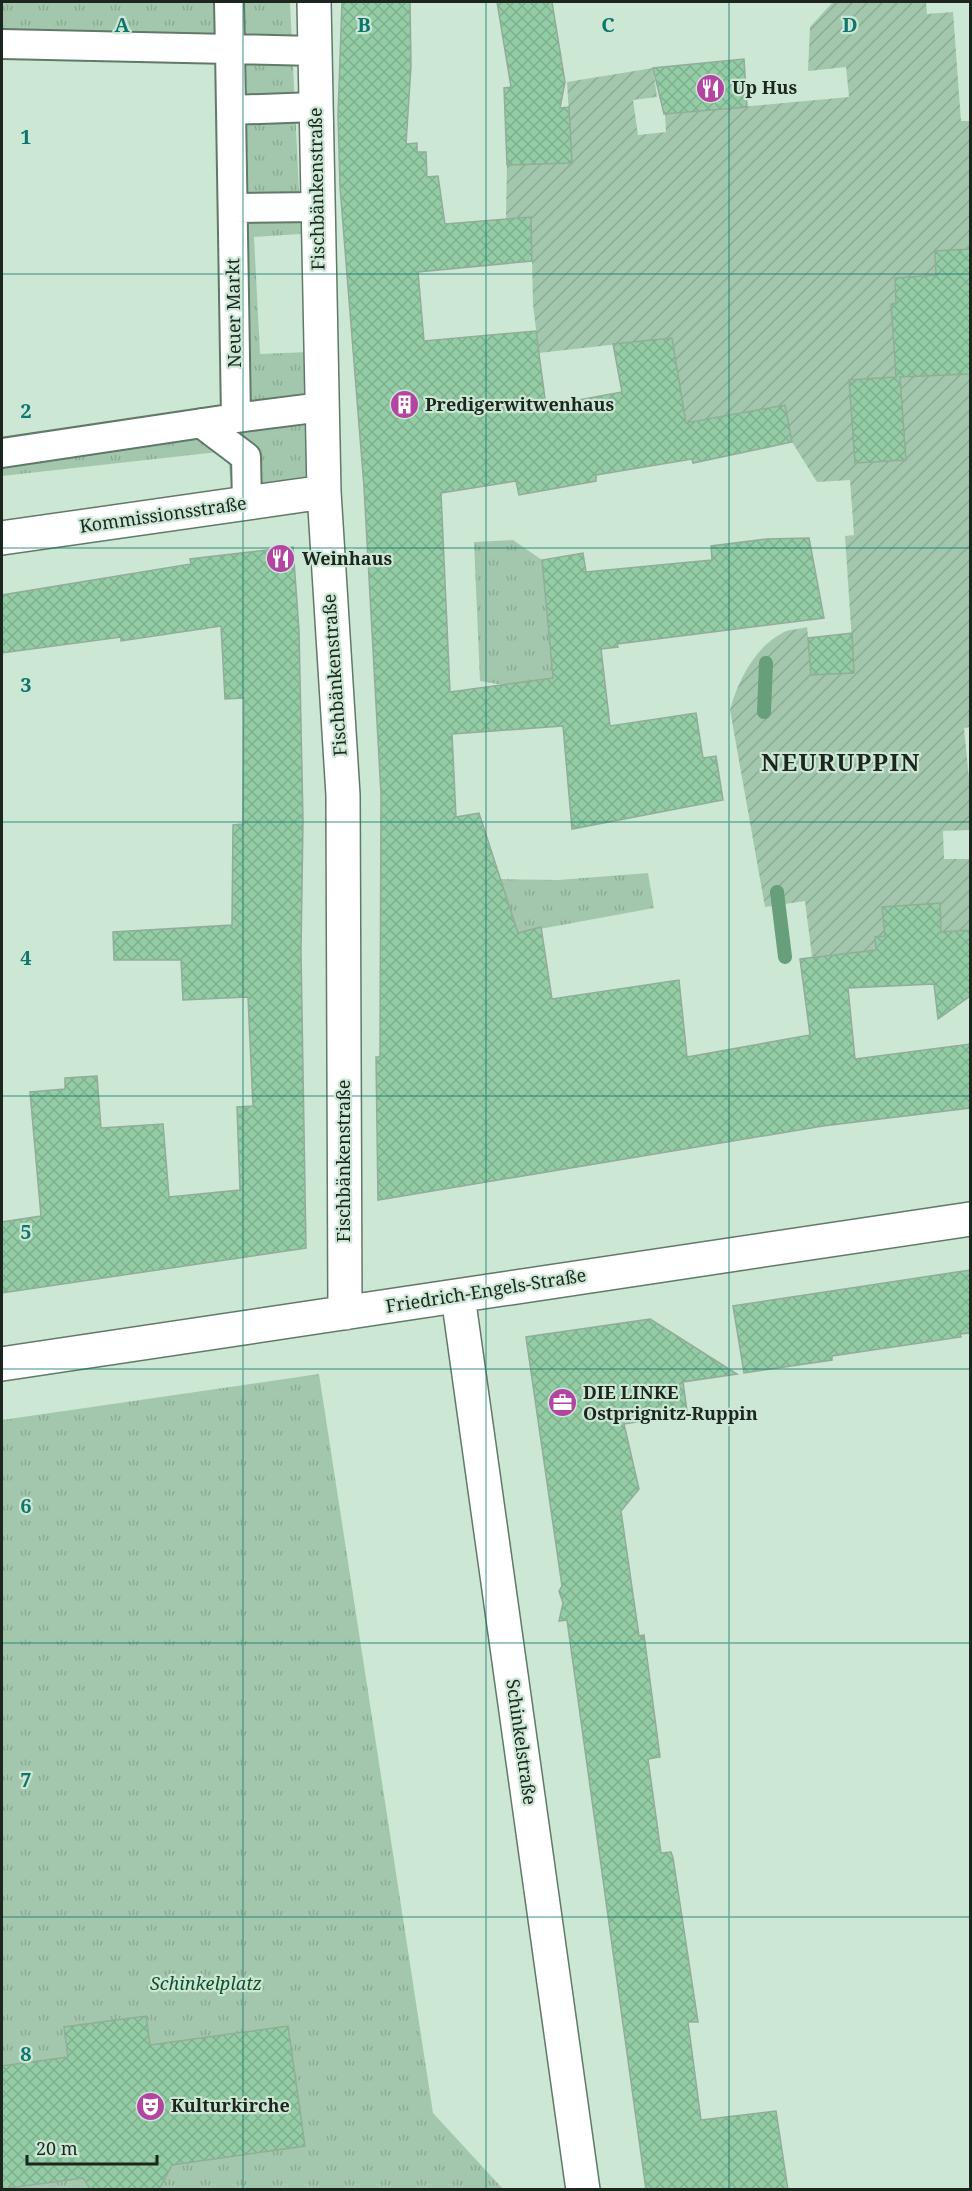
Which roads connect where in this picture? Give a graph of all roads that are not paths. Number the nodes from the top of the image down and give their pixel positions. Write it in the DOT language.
graph roads {
  1 [pos="229,2"];
  2 [pos="314,2"];
  3 [pos="2,44"];
  4 [pos="230,49"];
  5 [pos="315,51"];
  6 [pos="315,107"];
  7 [pos="231,110"];
  8 [pos="316,207"];
  9 [pos="233,208"];
  10 [pos="322,407"];
  11 [pos="236,418"];
  12 [pos="201,423"];
  13 [pos="2,453"];
  14 [pos="324,492"];
  15 [pos="247,503"];
  16 [pos="2,538"];
  17 [pos="970,1219"];
  18 [pos="458,1296"];
  19 [pos="345,1312"];
  20 [pos="2,1364"];
  21 [pos="583,2190"];
  1 -- 4 [label="street, Neuer Markt"];
  2 -- 5 [label="street, Fischbänkenstraße"];
  3 -- 4 [label="street"];
  4 -- 5 [label="street"];
  4 -- 7 [label="street, Neuer Markt"];
  5 -- 6 [label="street, Fischbänkenstraße"];
  6 -- 7 [label="street"];
  6 -- 8 [label="street, Fischbänkenstraße"];
  7 -- 9 [label="street, Neuer Markt"];
  8 -- 9 [label="street"];
  8 -- 10 [label="street, Fischbänkenstraße"];
  9 -- 11 [label="street, Neuer Markt"];
  10 -- 11 [label="street"];
  10 -- 14 [label="street, Fischbänkenstraße"];
  11 -- 12 [label="street"];
  12 -- 13 [label="street"];
  12 -- 15 [label="street"];
  14 -- 15 [label="street, Kommissionsstraße"];
  14 -- 19 [label="street, Fischbänkenstraße"];
  15 -- 16 [label="street, Kommissionsstraße"];
  17 -- 18 [label="street, Friedrich-Engels-Straße"];
  18 -- 19 [label="street, Friedrich-Engels-Straße"];
  18 -- 21 [label="street, Schinkelstraße"];
  19 -- 20 [label="street, Friedrich-Engels-Straße"];
}
